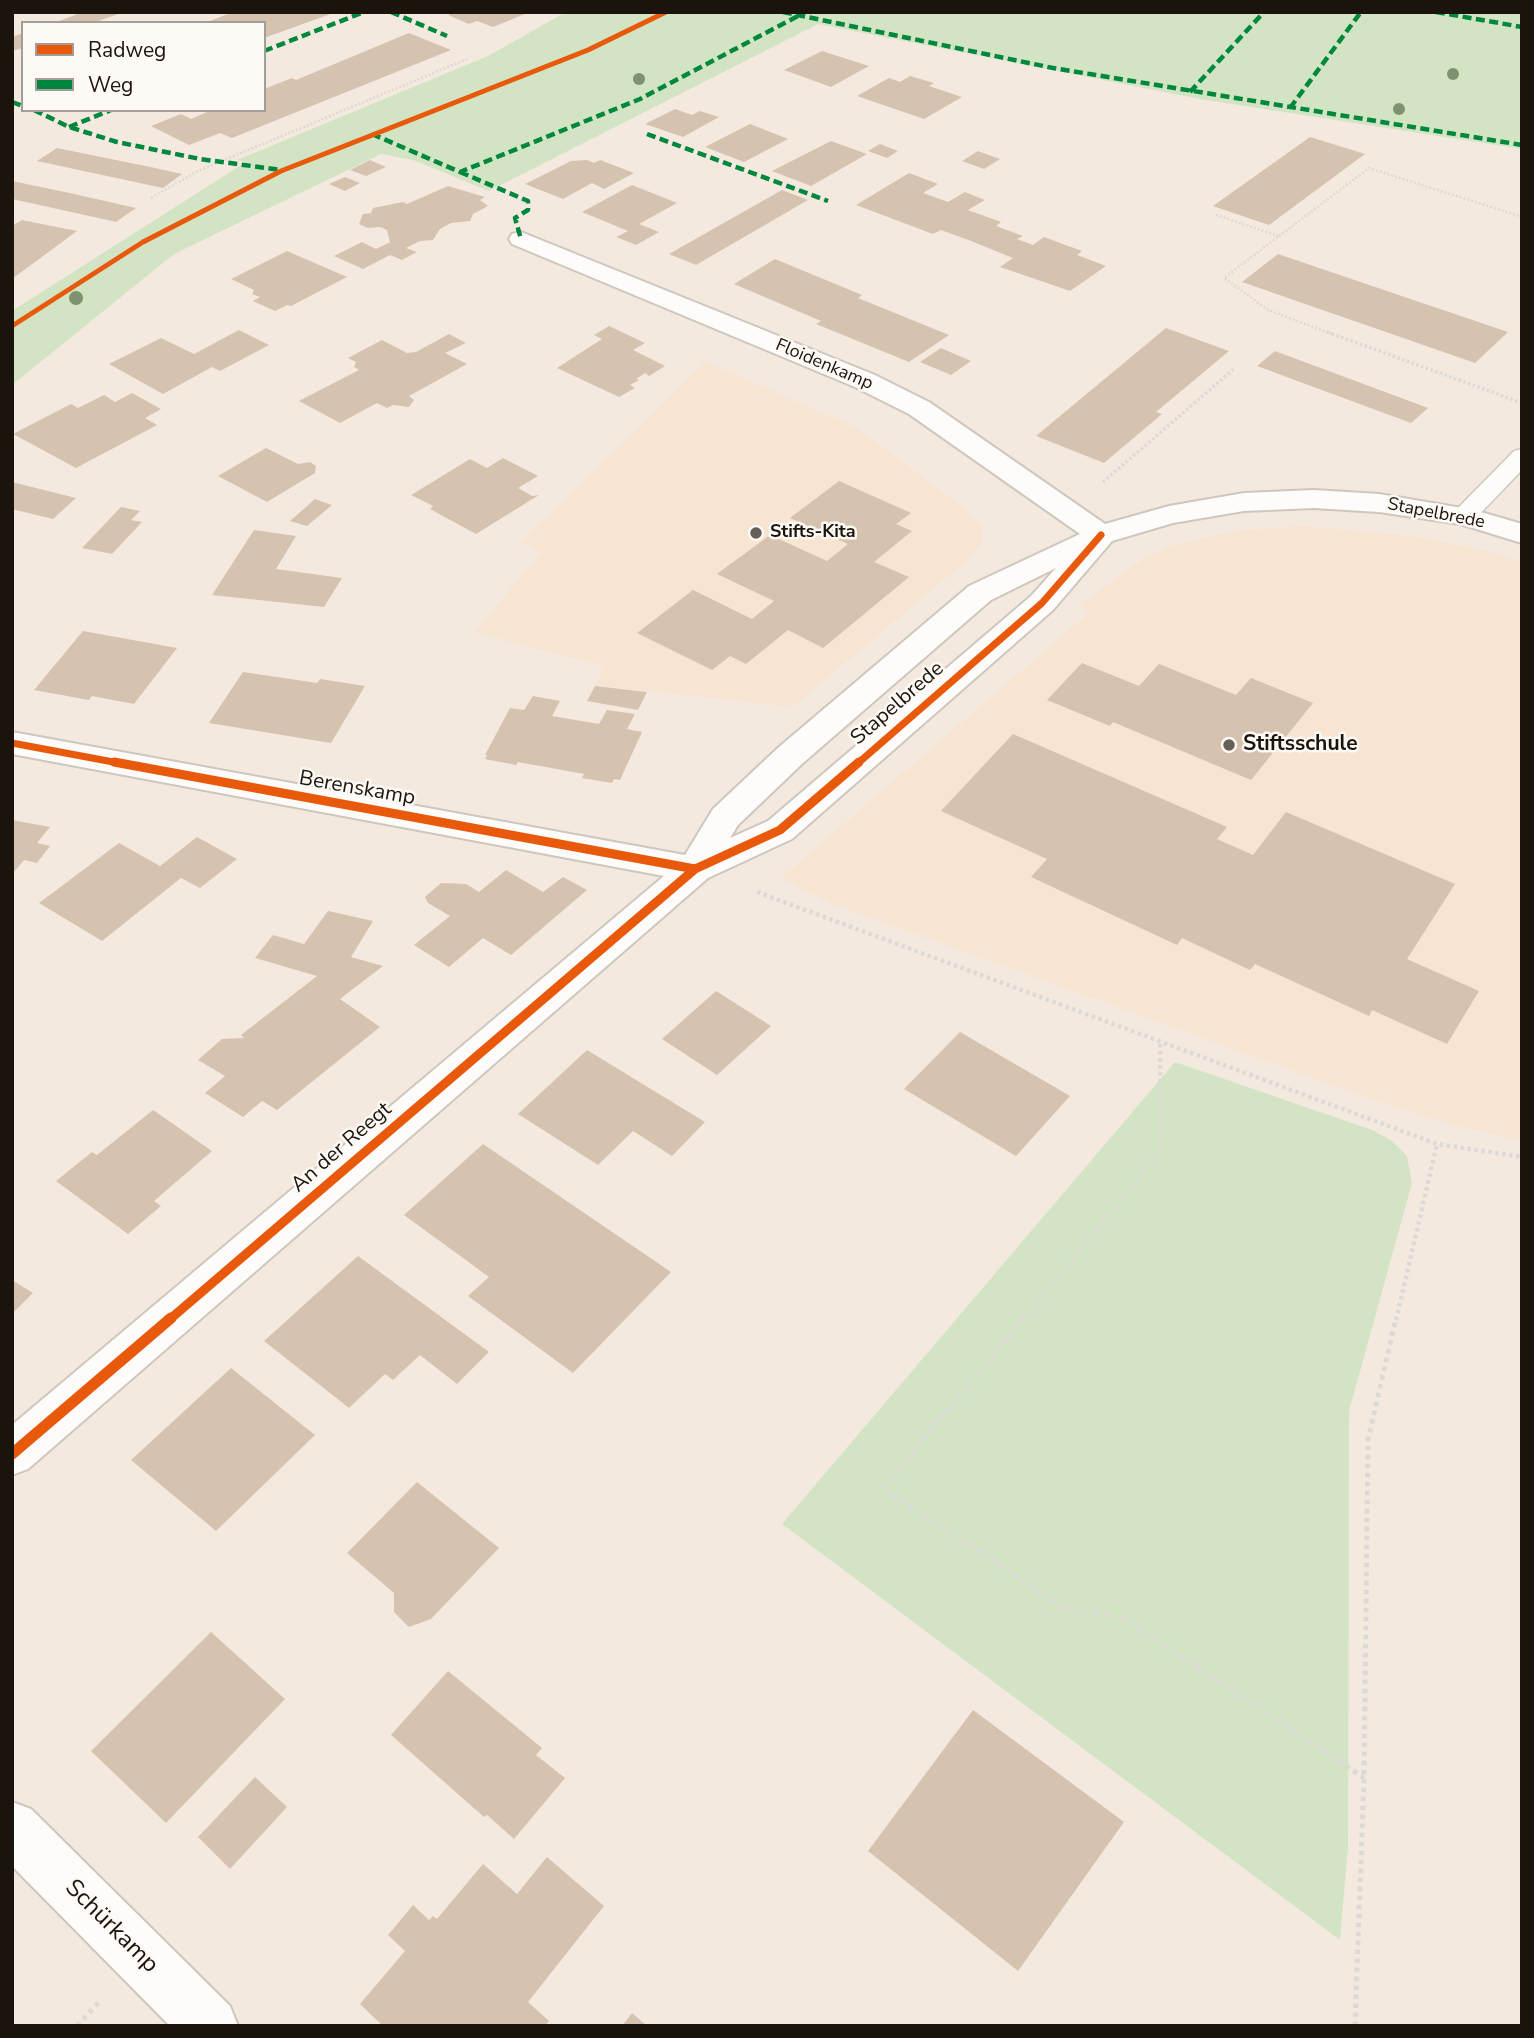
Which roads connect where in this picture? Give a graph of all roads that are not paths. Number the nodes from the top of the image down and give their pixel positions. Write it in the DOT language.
graph roads {
  1 [pos="522,239"];
  2 [pos="1522,456"];
  3 [pos="1464,516"];
  4 [pos="1522,534"];
  5 [pos="1101,535"];
  6 [pos="12,743"];
  7 [pos="695,869"];
  8 [pos="12,1454"];
  9 [pos="12,1828"];
  10 [pos="210,2026"];
  1 -- 5 [label="street, Floidenkamp"];
  2 -- 3 [label="lane"];
  3 -- 4 [label="street, Stapelbrede"];
  3 -- 5 [label="street, Stapelbrede"];
  5 -- 7 [label="street, Stapelbrede"];
  5 -- 7 [label="street, Stapelbrede"];
  6 -- 7 [label="street, Berenskamp"];
  7 -- 8 [label="street, An der Reegt"];
  9 -- 10 [label="street, Schürkamp"];
}
